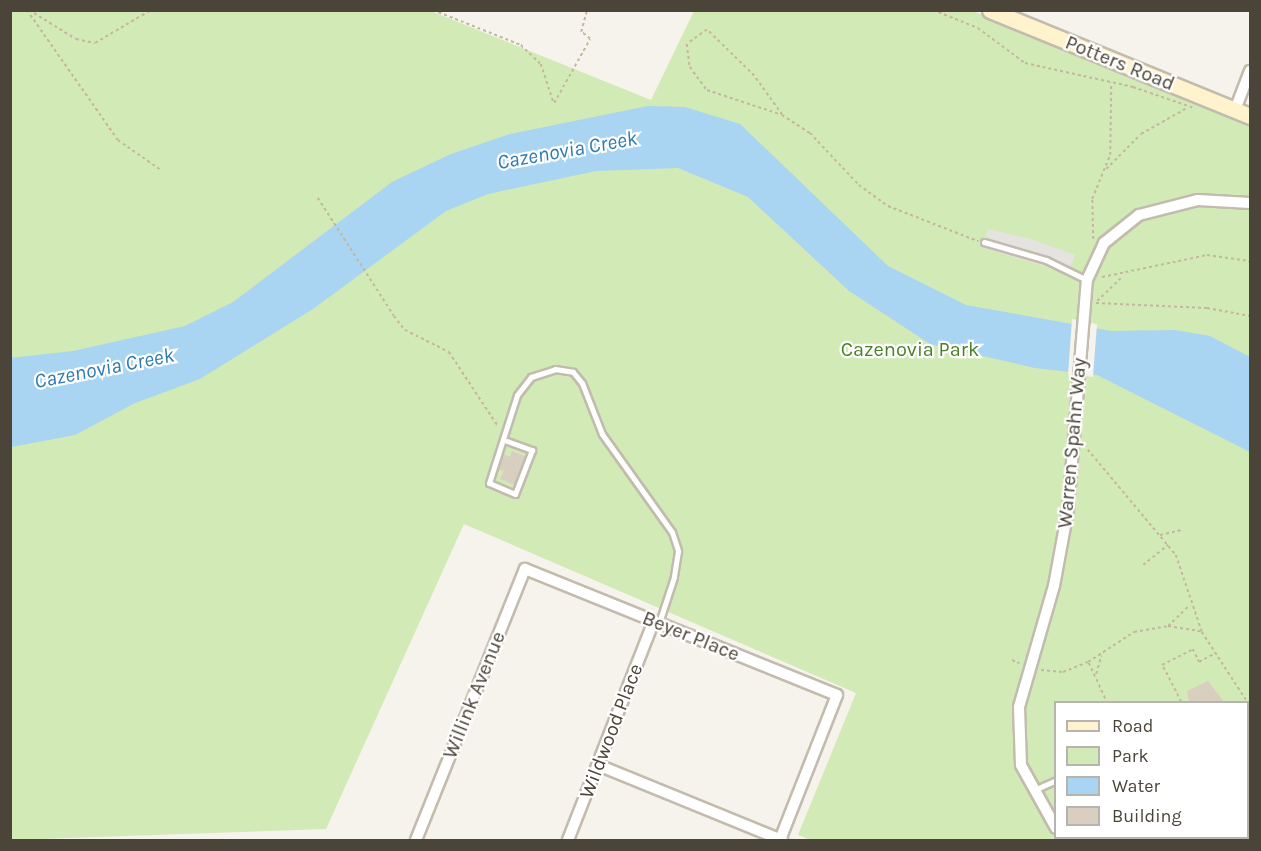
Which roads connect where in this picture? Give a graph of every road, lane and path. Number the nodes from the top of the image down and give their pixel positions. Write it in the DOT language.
graph roads {
  1 [pos="28,10"];
  2 [pos="152,10"];
  3 [pos="433,10"];
  4 [pos="588,10"];
  5 [pos="933,10"];
  6 [pos="990,10"];
  7 [pos="1251,71"];
  8 [pos="1111,82"];
  9 [pos="1203,107"];
  10 [pos="1186,108"];
  11 [pos="1235,110"];
  12 [pos="782,115"];
  13 [pos="1251,116"];
  14 [pos="161,170"];
  15 [pos="1104,172"];
  16 [pos="318,198"];
  17 [pos="1251,203"];
  18 [pos="984,242"];
  19 [pos="1093,246"];
  20 [pos="1251,261"];
  21 [pos="1102,276"];
  22 [pos="1122,276"];
  23 [pos="1087,280"];
  24 [pos="1251,316"];
  25 [pos="499,428"];
  26 [pos="507,441"];
  27 [pos="1084,445"];
  28 [pos="1182,530"];
  29 [pos="1159,536"];
  30 [pos="1169,544"];
  31 [pos="1143,565"];
  32 [pos="545,577"];
  33 [pos="1191,604"];
  34 [pos="656,622"];
  35 [pos="1168,626"];
  36 [pos="1202,632"];
  37 [pos="1215,654"];
  38 [pos="1102,655"];
  39 [pos="1012,660"];
  40 [pos="1088,662"];
  41 [pos="1020,664"];
  42 [pos="1037,669"];
  43 [pos="1095,676"];
  44 [pos="1107,701"];
  45 [pos="1180,701"];
  46 [pos="1248,701"];
  47 [pos="598,765"];
  48 [pos="1054,781"];
  49 [pos="1032,791"];
  50 [pos="1054,825"];
  51 [pos="416,840"];
  52 [pos="568,840"];
  53 [pos="781,840"];
  1 -- 2 [label="path"];
  1 -- 14 [label="path"];
  3 -- 4 [label="path"];
  5 -- 8 [label="path"];
  6 -- 11 [label="street, Potters Road"];
  7 -- 11 [label="street"];
  8 -- 10 [label="path"];
  8 -- 15 [label="path"];
  9 -- 10 [label="path"];
  10 -- 15 [label="path"];
  11 -- 13 [label="street, Potters Road"];
  12 -- 12 [label="path"];
  12 -- 18 [label="path"];
  15 -- 19 [label="path"];
  16 -- 25 [label="path"];
  17 -- 23 [label="street, Warren Spahn Way"];
  18 -- 23 [label="lane"];
  20 -- 22 [label="path"];
  21 -- 22 [label="path"];
  22 -- 24 [label="path"];
  23 -- 49 [label="street, Warren Spahn Way"];
  26 -- 26 [label="lane"];
  26 -- 34 [label="lane, Wildwood Place"];
  27 -- 29 [label="path"];
  28 -- 29 [label="path"];
  29 -- 30 [label="path"];
  30 -- 31 [label="path"];
  30 -- 33 [label="path"];
  32 -- 34 [label="street, Beyer Place"];
  32 -- 51 [label="street, Willink Avenue"];
  33 -- 35 [label="path"];
  33 -- 36 [label="path"];
  34 -- 47 [label="street, Wildwood Place"];
  34 -- 53 [label="street, Beyer Place"];
  35 -- 36 [label="path"];
  35 -- 38 [label="path"];
  36 -- 37 [label="path"];
  37 -- 45 [label="path"];
  37 -- 46 [label="path"];
  38 -- 40 [label="path"];
  38 -- 43 [label="path"];
  39 -- 41 [label="path"];
  40 -- 42 [label="path"];
  40 -- 43 [label="path"];
  43 -- 44 [label="path"];
  47 -- 52 [label="street, Wildwood Place"];
  47 -- 53 [label="street"];
  48 -- 49 [label="lane"];
  49 -- 50 [label="street, Warren Spahn Way"];
}
